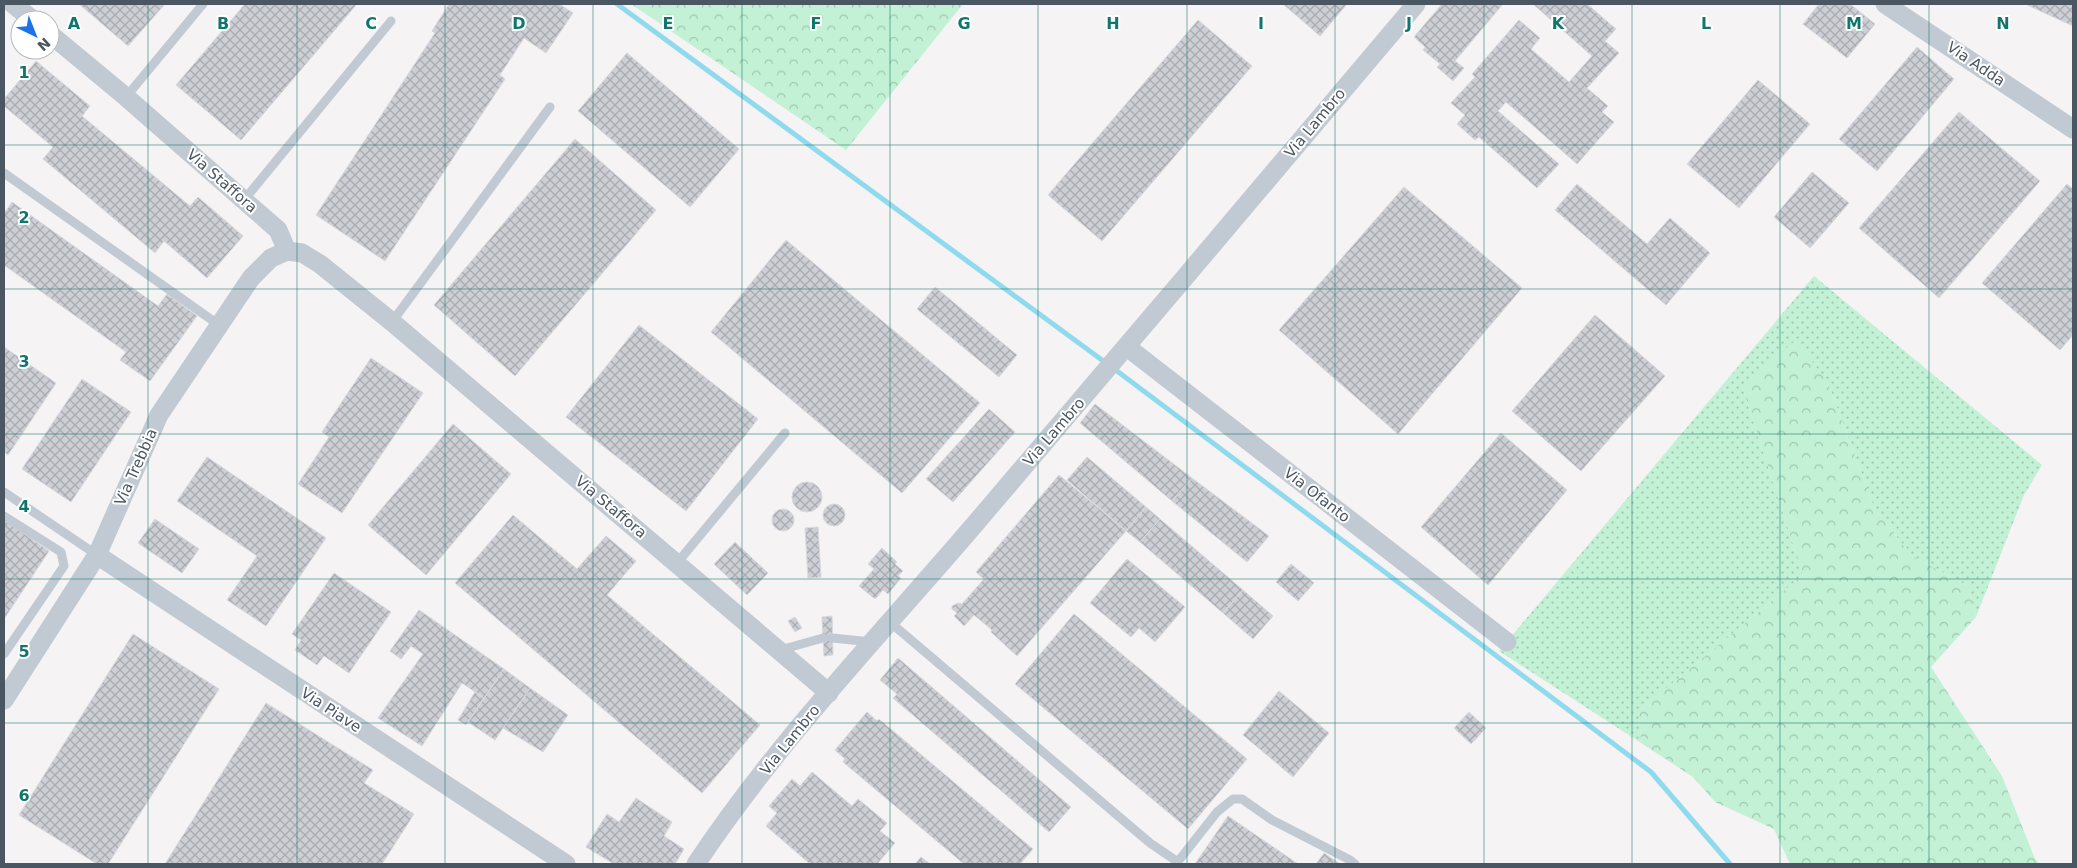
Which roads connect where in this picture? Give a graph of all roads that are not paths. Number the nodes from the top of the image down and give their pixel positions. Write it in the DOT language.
graph roads {
  1 [pos="203,4"];
  2 [pos="1416,4"];
  3 [pos="1885,4"];
  4 [pos="391,21"];
  5 [pos="60,42"];
  6 [pos="126,97"];
  7 [pos="550,107"];
  8 [pos="2071,121"];
  9 [pos="4,173"];
  10 [pos="244,200"];
  11 [pos="287,251"];
  12 [pos="392,322"];
  13 [pos="220,325"];
  14 [pos="1124,351"];
  15 [pos="785,433"];
  16 [pos="4,492"];
  17 [pos="4,516"];
  18 [pos="97,555"];
  19 [pos="677,563"];
  20 [pos="890,622"];
  21 [pos="823,638"];
  22 [pos="832,638"];
  23 [pos="873,642"];
  24 [pos="1507,642"];
  25 [pos="779,650"];
  26 [pos="4,654"];
  27 [pos="829,693"];
  28 [pos="4,698"];
  29 [pos="1177,863"];
  30 [pos="566,864"];
  31 [pos="696,864"];
  32 [pos="1355,864"];
  1 -- 6 [label="lane"];
  2 -- 14 [label="street, Via Lambro"];
  3 -- 8 [label="street, Via Adda"];
  4 -- 10 [label="lane"];
  5 -- 6 [label="street, Via Staffora"];
  6 -- 10 [label="street, Via Staffora"];
  7 -- 12 [label="lane"];
  9 -- 13 [label="lane"];
  10 -- 11 [label="street, Via Staffora"];
  11 -- 12 [label="street, Via Staffora"];
  11 -- 13 [label="street, Via Trebbia"];
  12 -- 19 [label="street, Via Staffora"];
  13 -- 18 [label="street, Via Trebbia"];
  14 -- 20 [label="street, Via Lambro"];
  14 -- 24 [label="street, Via Ofanto"];
  15 -- 19 [label="lane"];
  16 -- 18 [label="lane"];
  17 -- 26 [label="lane"];
  18 -- 28 [label="street, Via Trebbia"];
  18 -- 30 [label="street, Via Piave"];
  19 -- 25 [label="street, Via Staffora"];
  20 -- 23 [label="street, Via Lambro"];
  20 -- 29 [label="lane"];
  21 -- 25 [label="lane"];
  22 -- 23 [label="lane"];
  23 -- 27 [label="street, Via Lambro"];
  25 -- 27 [label="street, Via Staffora"];
  27 -- 31 [label="street, Via Lambro"];
  29 -- 32 [label="lane"];
}
